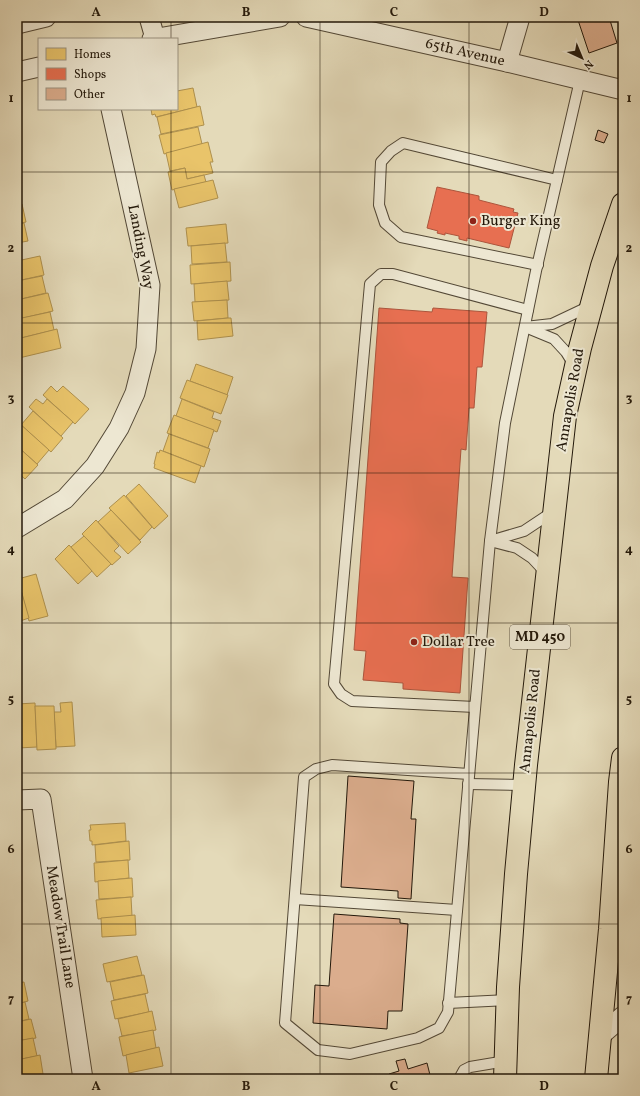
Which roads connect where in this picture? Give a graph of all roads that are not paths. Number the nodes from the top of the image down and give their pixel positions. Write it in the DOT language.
graph roads {
  1 [pos="46,17"];
  2 [pos="149,17"];
  3 [pos="280,17"];
  4 [pos="306,17"];
  5 [pos="520,17"];
  6 [pos="17,24"];
  7 [pos="154,38"];
  8 [pos="160,38"];
  9 [pos="506,62"];
  10 [pos="38,67"];
  11 [pos="17,72"];
  12 [pos="580,80"];
  13 [pos="623,90"];
  14 [pos="111,110"];
  15 [pos="557,180"];
  16 [pos="623,204"];
  17 [pos="538,265"];
  18 [pos="591,305"];
  19 [pos="528,310"];
  20 [pos="525,326"];
  21 [pos="576,368"];
  22 [pos="554,511"];
  23 [pos="17,528"];
  24 [pos="490,541"];
  25 [pos="548,575"];
  26 [pos="475,707"];
  27 [pos="623,758"];
  28 [pos="468,779"];
  29 [pos="524,785"];
  30 [pos="17,800"];
  31 [pos="614,874"];
  32 [pos="623,895"];
  33 [pos="294,899"];
  34 [pos="457,910"];
  35 [pos="508,1000"];
  36 [pos="448,1003"];
  37 [pos="623,1016"];
  38 [pos="601,1035"];
  39 [pos="506,1070"];
  40 [pos="83,1079"];
  41 [pos="459,1079"];
  42 [pos="596,1079"];
  1 -- 6 [label="street"];
  2 -- 7 [label="street"];
  3 -- 8 [label="street"];
  4 -- 9 [label="street, 65th Avenue"];
  5 -- 9 [label="street"];
  9 -- 12 [label="street, 65th Avenue"];
  10 -- 11 [label="street"];
  12 -- 13 [label="street, 65th Avenue"];
  12 -- 15 [label="lane"];
  14 -- 23 [label="street, Landing Way"];
  15 -- 17 [label="lane"];
  15 -- 17 [label="lane"];
  16 -- 18 [label="main road, Annapolis Road / MD 450"];
  17 -- 19 [label="lane"];
  18 -- 20 [label="lane"];
  18 -- 21 [label="main road, Annapolis Road / MD 450"];
  19 -- 20 [label="lane"];
  19 -- 26 [label="lane"];
  20 -- 21 [label="lane"];
  20 -- 24 [label="lane"];
  21 -- 22 [label="main road, Annapolis Road / MD 450"];
  22 -- 24 [label="lane"];
  22 -- 25 [label="main road, Annapolis Road / MD 450"];
  24 -- 25 [label="lane"];
  24 -- 26 [label="lane"];
  25 -- 29 [label="main road, Annapolis Road / MD 450"];
  26 -- 28 [label="lane"];
  27 -- 31 [label="main road"];
  28 -- 29 [label="lane"];
  28 -- 33 [label="lane"];
  28 -- 34 [label="lane"];
  29 -- 35 [label="main road, Annapolis Road / MD 450"];
  30 -- 40 [label="street, Meadow Trail Lane"];
  31 -- 32 [label="street"];
  31 -- 38 [label="main road"];
  33 -- 34 [label="lane"];
  33 -- 36 [label="lane"];
  34 -- 36 [label="lane"];
  35 -- 36 [label="lane"];
  35 -- 39 [label="main road, Annapolis Road / MD 450"];
  37 -- 38 [label="street"];
  38 -- 42 [label="main road"];
  39 -- 41 [label="lane"];
}
